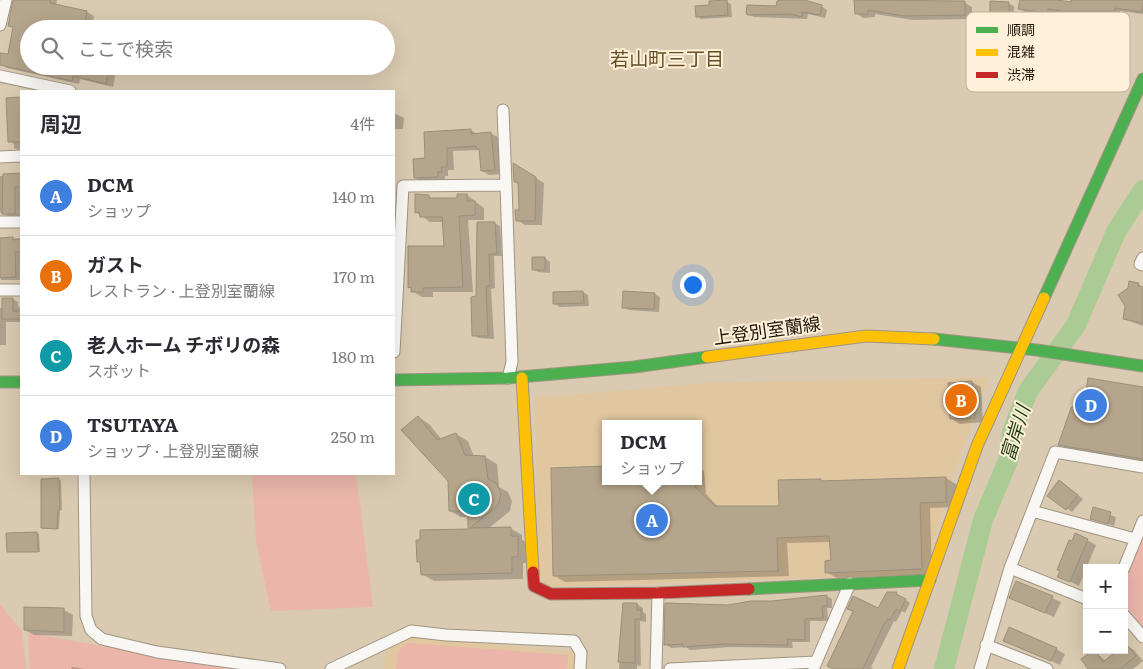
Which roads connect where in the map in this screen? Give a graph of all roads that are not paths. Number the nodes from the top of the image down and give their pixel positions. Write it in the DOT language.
graph roads {
  1 [pos="6,0"];
  2 [pos="0,25"];
  3 [pos="0,76"];
  4 [pos="1143,79"];
  5 [pos="65,90"];
  6 [pos="503,110"];
  7 [pos="20,156"];
  8 [pos="0,157"];
  9 [pos="506,185"];
  10 [pos="0,222"];
  11 [pos="20,222"];
  12 [pos="1143,258"];
  13 [pos="1143,265"];
  14 [pos="0,290"];
  15 [pos="20,290"];
  16 [pos="395,334"];
  17 [pos="1023,348"];
  18 [pos="1143,366"];
  19 [pos="508,378"];
  20 [pos="522,378"];
  21 [pos="395,380"];
  22 [pos="0,382"];
  23 [pos="20,382"];
  24 [pos="1143,468"];
  25 [pos="84,475"];
  26 [pos="1032,511"];
  27 [pos="1143,521"];
  28 [pos="1135,540"];
  29 [pos="1126,564"];
  30 [pos="1010,568"];
  31 [pos="930,580"];
  32 [pos="850,584"];
  33 [pos="658,593"];
  34 [pos="1083,597"];
  35 [pos="1128,619"];
  36 [pos="1143,637"];
  37 [pos="986,645"];
  38 [pos="815,665"];
  39 [pos="280,669"];
  40 [pos="332,669"];
  41 [pos="580,669"];
  42 [pos="656,669"];
  43 [pos="670,669"];
  44 [pos="898,669"];
  45 [pos="980,669"];
  46 [pos="1047,669"];
  1 -- 2 [label="street"];
  3 -- 5 [label="street"];
  4 -- 17 [label="street"];
  6 -- 9 [label="street"];
  7 -- 8 [label="street"];
  9 -- 16 [label="street"];
  9 -- 19 [label="street"];
  10 -- 11 [label="street"];
  12 -- 13 [label="street"];
  14 -- 15 [label="street"];
  17 -- 18 [label="street, 上登別室蘭線"];
  17 -- 20 [label="street, 上登別室蘭線"];
  17 -- 31 [label="street"];
  19 -- 20 [label="street, 上登別室蘭線"];
  19 -- 21 [label="street, 上登別室蘭線"];
  20 -- 33 [label="street"];
  22 -- 23 [label="street"];
  24 -- 26 [label="street"];
  25 -- 39 [label="street"];
  26 -- 28 [label="street"];
  26 -- 30 [label="street"];
  27 -- 28 [label="street"];
  28 -- 29 [label="street"];
  30 -- 34 [label="street"];
  30 -- 37 [label="street"];
  31 -- 32 [label="street"];
  31 -- 44 [label="street"];
  32 -- 33 [label="street"];
  32 -- 38 [label="street"];
  33 -- 42 [label="street"];
  35 -- 36 [label="street"];
  37 -- 45 [label="street"];
  37 -- 46 [label="street"];
  38 -- 43 [label="street"];
  40 -- 41 [label="street"];
}
